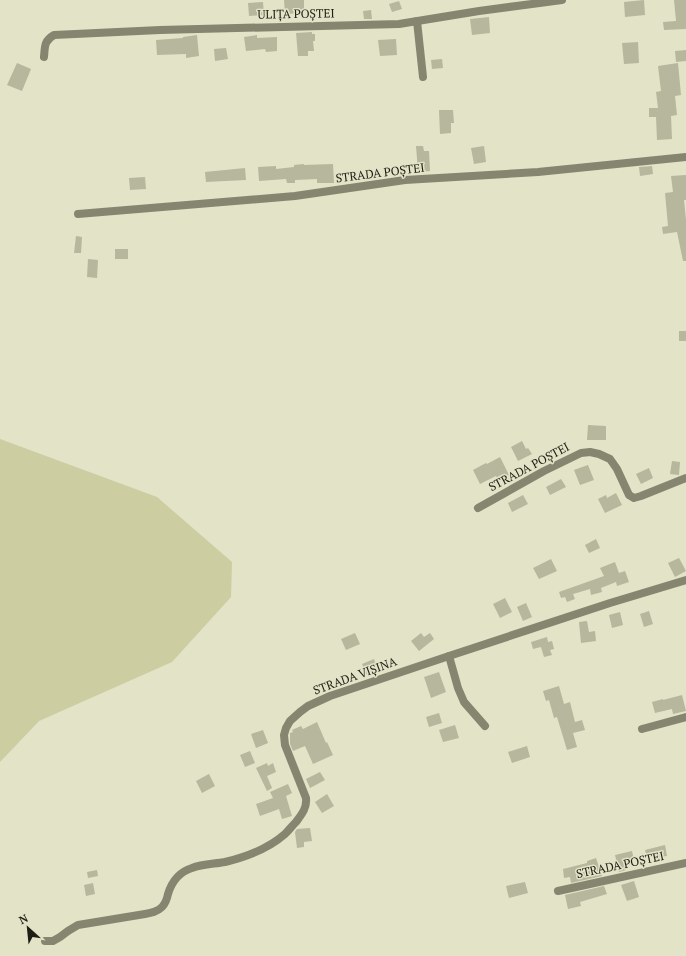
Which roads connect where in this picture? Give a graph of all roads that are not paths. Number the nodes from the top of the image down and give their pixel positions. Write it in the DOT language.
graph roads {
  1 [pos="562,0"];
  2 [pos="417,21"];
  3 [pos="44,57"];
  4 [pos="423,77"];
  5 [pos="686,157"];
  6 [pos="78,214"];
  7 [pos="686,478"];
  8 [pos="478,508"];
  9 [pos="686,580"];
  10 [pos="449,656"];
  11 [pos="686,717"];
  12 [pos="485,726"];
  13 [pos="642,729"];
  14 [pos="686,863"];
  15 [pos="558,890"];
  16 [pos="45,941"];
  1 -- 2 [label="street, ULIȚA POȘTEI"];
  2 -- 3 [label="street, ULIȚA POȘTEI"];
  2 -- 4 [label="street"];
  5 -- 6 [label="street, STRADA POȘTEI"];
  7 -- 8 [label="street, STRADA POȘTEI"];
  9 -- 10 [label="street, STRADA VIȘINA"];
  10 -- 12 [label="street"];
  10 -- 16 [label="street, STRADA VIȘINA"];
  11 -- 13 [label="street"];
  14 -- 15 [label="street, STRADA POȘTEI"];
}
